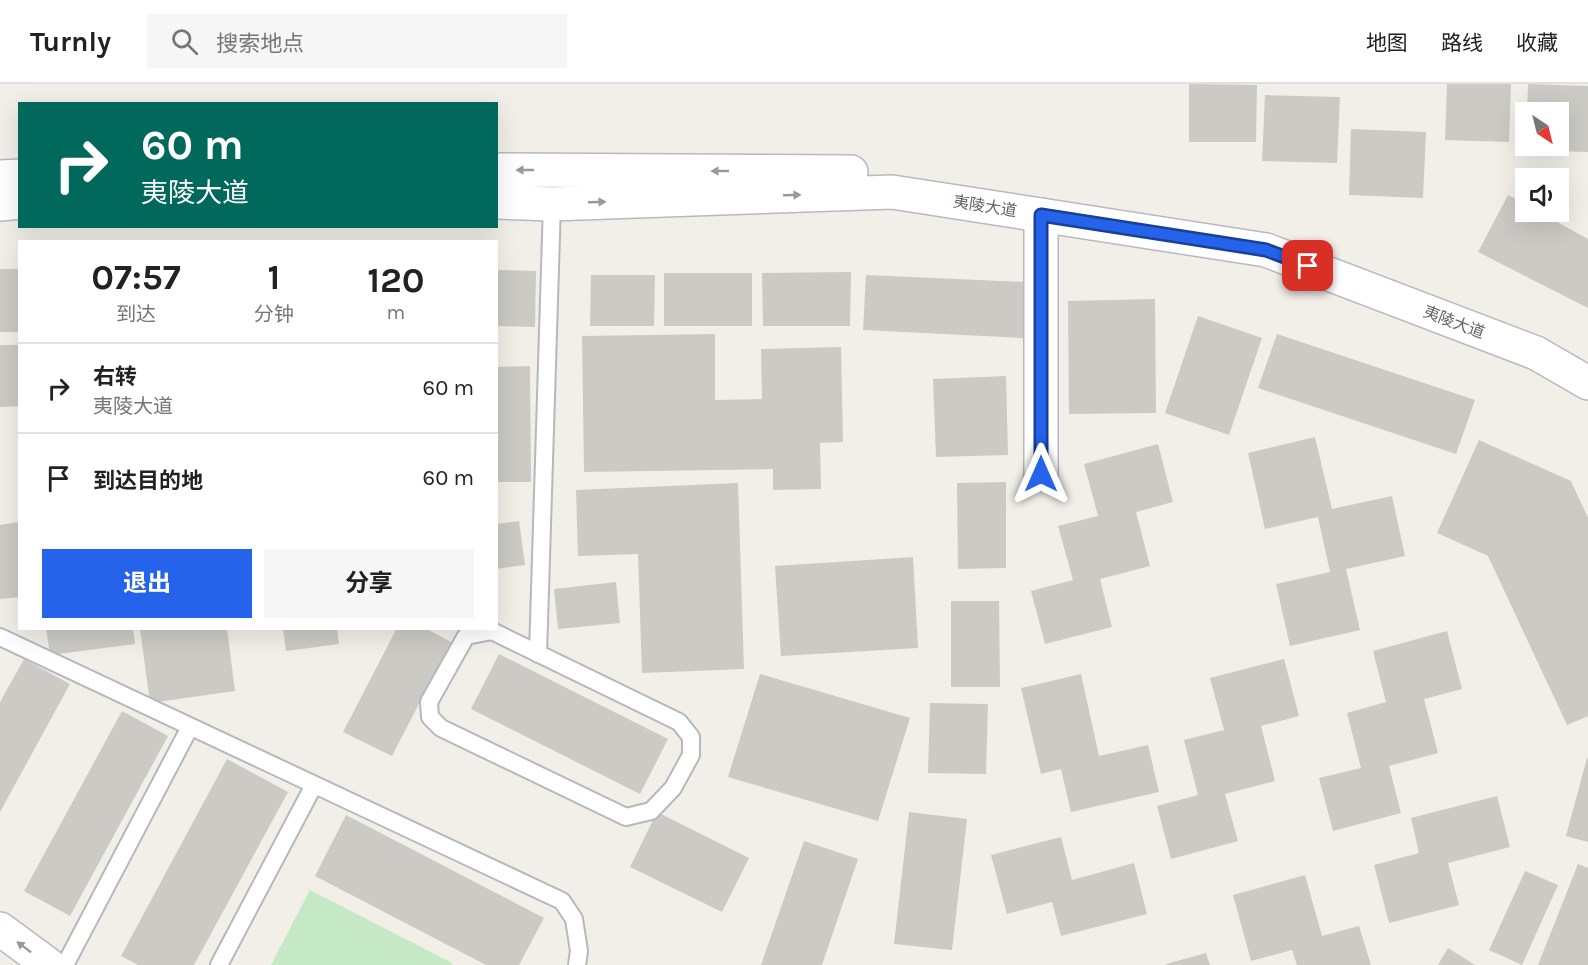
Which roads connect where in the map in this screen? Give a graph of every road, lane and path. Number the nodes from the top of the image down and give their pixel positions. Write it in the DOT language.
graph roads {
  1 [pos="498,170"];
  2 [pos="18,176"];
  3 [pos="0,177"];
  4 [pos="18,202"];
  5 [pos="498,202"];
  6 [pos="0,204"];
  7 [pos="552,204"];
  8 [pos="1041,215"];
  9 [pos="1588,360"];
  10 [pos="1588,383"];
  11 [pos="1041,474"];
  12 [pos="0,637"];
  13 [pos="537,654"];
  14 [pos="190,727"];
  15 [pos="314,785"];
  16 [pos="0,929"];
  17 [pos="49,965"];
  18 [pos="66,965"];
  19 [pos="219,965"];
  20 [pos="577,965"];
  9 -- 1 [label="main road, 夷陵大道, one-way"];
  2 -- 3 [label="main road"];
  4 -- 6 [label="main road"];
  5 -- 7 [label="main road, 夷陵大道"];
  7 -- 8 [label="main road, 夷陵大道, one-way"];
  7 -- 13 [label="lane"];
  8 -- 10 [label="main road, 夷陵大道"];
  8 -- 11 [label="main road"];
  12 -- 14 [label="lane"];
  13 -- 13 [label="lane"];
  14 -- 15 [label="lane"];
  14 -- 18 [label="lane"];
  15 -- 19 [label="lane"];
  15 -- 20 [label="lane"];
  17 -- 16 [label="main road, one-way"];
}
